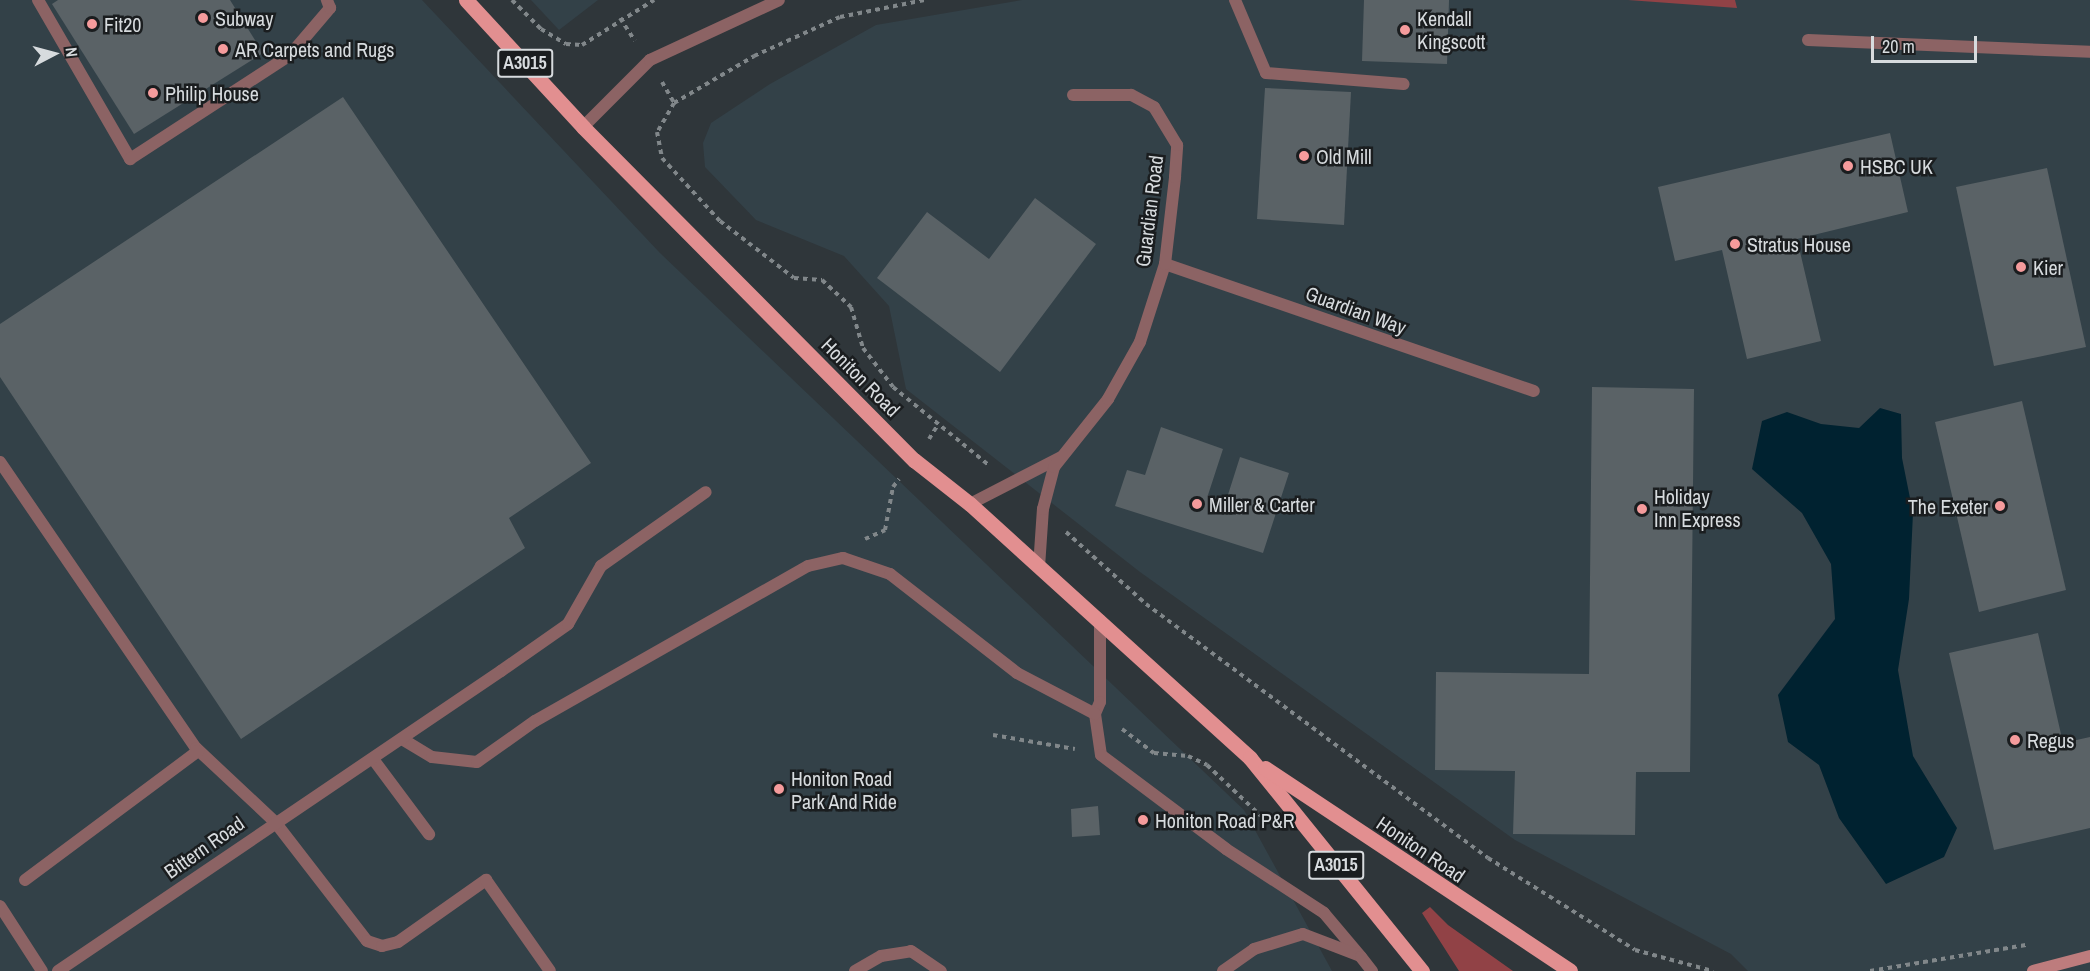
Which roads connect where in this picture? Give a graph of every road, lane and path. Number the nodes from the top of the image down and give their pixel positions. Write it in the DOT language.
graph roads {
  1 [pos="38,0"];
  2 [pos="327,0"];
  3 [pos="466,0"];
  4 [pos="512,0"];
  5 [pos="654,0"];
  6 [pos="779,0"];
  7 [pos="924,0"];
  8 [pos="1235,0"];
  9 [pos="620,18"];
  10 [pos="1808,40"];
  11 [pos="2090,52"];
  12 [pos="650,60"];
  13 [pos="1404,84"];
  14 [pos="1073,95"];
  15 [pos="674,103"];
  16 [pos="582,127"];
  17 [pos="1165,264"];
  18 [pos="1534,391"];
  19 [pos="1062,456"];
  20 [pos="0,462"];
  21 [pos="1011,482"];
  22 [pos="706,492"];
  23 [pos="970,504"];
  24 [pos="1043,509"];
  25 [pos="867,540"];
  26 [pos="877,546"];
  27 [pos="1039,567"];
  28 [pos="1100,620"];
  29 [pos="1097,708"];
  30 [pos="402,739"];
  31 [pos="198,751"];
  32 [pos="1250,758"];
  33 [pos="373,759"];
  34 [pos="1265,821"];
  35 [pos="275,822"];
  36 [pos="429,834"];
  37 [pos="25,880"];
  38 [pos="0,906"];
  39 [pos="2035,943"];
  40 [pos="2090,956"];
  41 [pos="1361,957"];
  42 [pos="42,971"];
  43 [pos="58,971"];
  44 [pos="550,971"];
  45 [pos="855,971"];
  46 [pos="941,971"];
  47 [pos="1223,971"];
  48 [pos="1372,971"];
  49 [pos="1422,971"];
  50 [pos="1570,971"];
  51 [pos="1713,971"];
  52 [pos="1870,971"];
  53 [pos="2033,971"];
  1 -- 2 [label="street"];
  3 -- 16 [label="main road, Honiton Road / A3015"];
  4 -- 9 [label="path"];
  5 -- 9 [label="path"];
  6 -- 12 [label="street"];
  7 -- 15 [label="path"];
  8 -- 13 [label="street"];
  9 -- 12 [label="path"];
  10 -- 11 [label="street"];
  12 -- 15 [label="path"];
  12 -- 16 [label="street"];
  14 -- 17 [label="street, Guardian Road"];
  15 -- 21 [label="path"];
  16 -- 23 [label="main road, Honiton Road"];
  17 -- 18 [label="street, Guardian Way"];
  17 -- 19 [label="street, Guardian Road"];
  19 -- 21 [label="street, Guardian Road"];
  19 -- 24 [label="street, Guardian Road"];
  20 -- 31 [label="street"];
  21 -- 23 [label="street, Guardian Road"];
  22 -- 30 [label="street, Bittern Road"];
  23 -- 27 [label="main road, Honiton Road"];
  24 -- 27 [label="street, Guardian Road"];
  24 -- 51 [label="path"];
  25 -- 26 [label="path"];
  27 -- 28 [label="main road, Honiton Road"];
  28 -- 29 [label="street"];
  28 -- 32 [label="main road, Honiton Road"];
  29 -- 30 [label="street"];
  29 -- 34 [label="path"];
  29 -- 41 [label="street"];
  30 -- 33 [label="street, Bittern Road"];
  31 -- 35 [label="street"];
  31 -- 37 [label="street"];
  32 -- 49 [label="main road, Honiton Road / A3015"];
  32 -- 50 [label="main road, Honiton Road"];
  33 -- 35 [label="street, Bittern Road"];
  33 -- 36 [label="street"];
  35 -- 43 [label="street, Bittern Road"];
  35 -- 44 [label="street"];
  38 -- 42 [label="street"];
  39 -- 52 [label="path"];
  40 -- 53 [label="main road"];
  41 -- 47 [label="street"];
  41 -- 48 [label="street"];
  45 -- 46 [label="street"];
}
